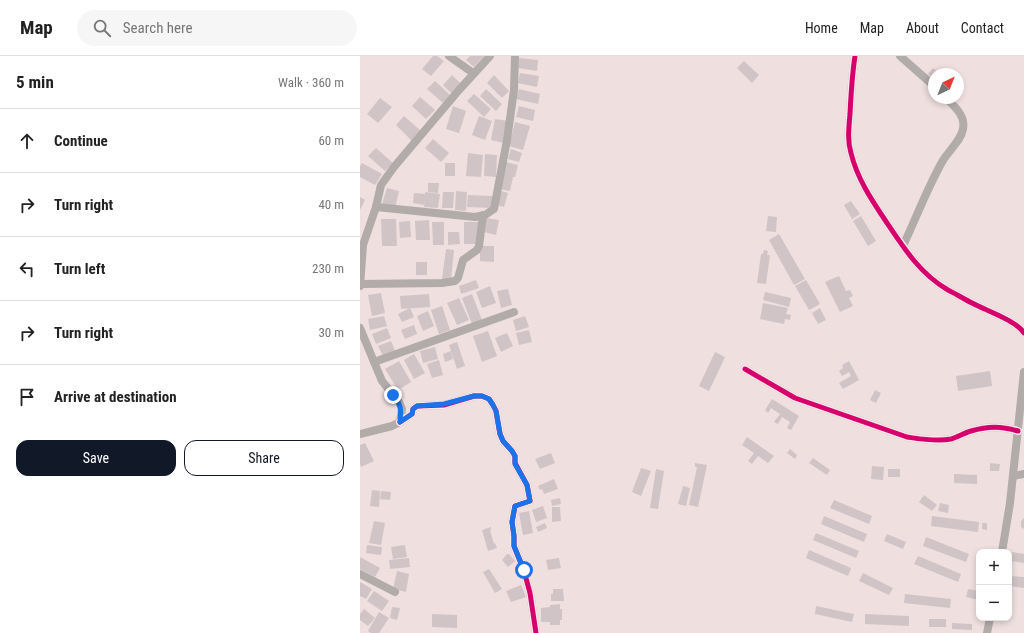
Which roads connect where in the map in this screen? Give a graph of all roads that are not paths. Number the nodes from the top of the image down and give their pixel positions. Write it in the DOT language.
graph roads {
  1 [pos="449,56"];
  2 [pos="490,56"];
  3 [pos="515,56"];
  4 [pos="854,56"];
  5 [pos="900,56"];
  6 [pos="473,74"];
  7 [pos="928,81"];
  8 [pos="952,104"];
  9 [pos="376,207"];
  10 [pos="483,215"];
  11 [pos="902,246"];
  12 [pos="360,285"];
  13 [pos="514,312"];
  14 [pos="360,328"];
  15 [pos="1024,333"];
  16 [pos="374,362"];
  17 [pos="745,370"];
  18 [pos="1024,372"];
  19 [pos="400,422"];
  20 [pos="1018,430"];
  21 [pos="360,434"];
  22 [pos="1024,474"];
  23 [pos="1013,476"];
  24 [pos="1002,549"];
  25 [pos="360,574"];
  26 [pos="395,592"];
  27 [pos="989,621"];
  28 [pos="536,633"];
  29 [pos="987,633"];
  1 -- 6 [label="street"];
  2 -- 6 [label="street"];
  3 -- 10 [label="street"];
  4 -- 11 [label="street"];
  5 -- 7 [label="street"];
  6 -- 9 [label="street"];
  8 -- 11 [label="street"];
  9 -- 10 [label="street"];
  9 -- 12 [label="street"];
  10 -- 12 [label="street"];
  11 -- 15 [label="street"];
  13 -- 16 [label="street"];
  14 -- 16 [label="street"];
  16 -- 19 [label="street"];
  17 -- 20 [label="street"];
  18 -- 20 [label="street"];
  19 -- 21 [label="street"];
  19 -- 28 [label="street"];
  20 -- 23 [label="street"];
  22 -- 23 [label="street"];
  23 -- 24 [label="street"];
  25 -- 26 [label="street"];
  27 -- 29 [label="street"];
}
